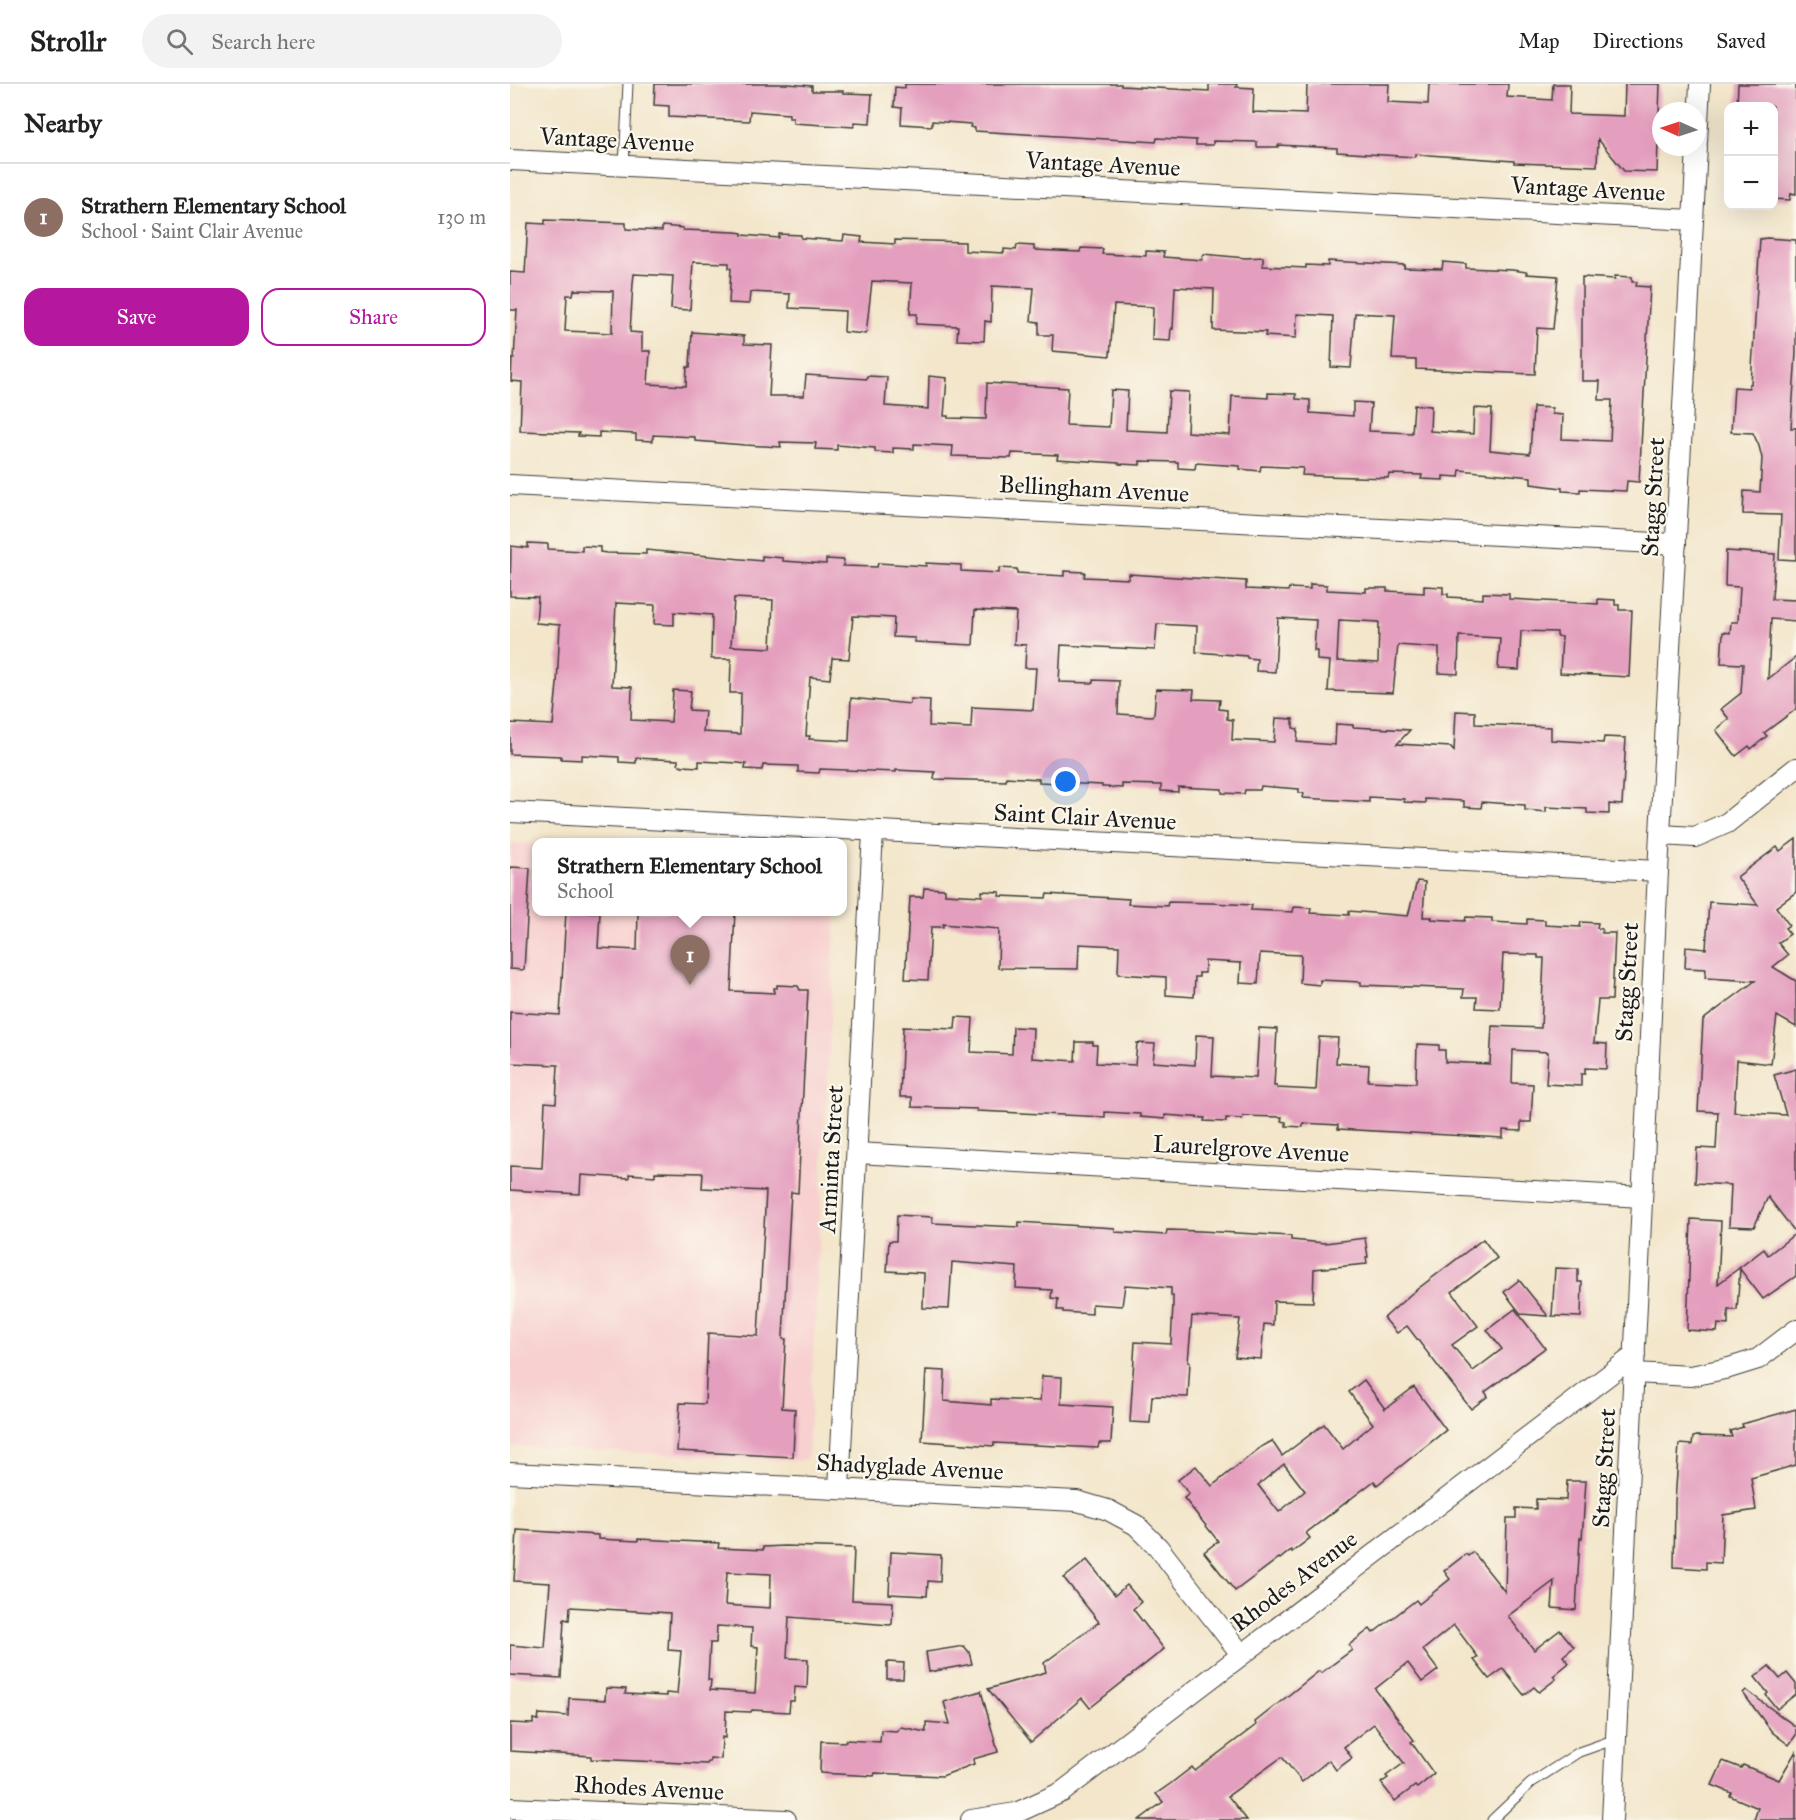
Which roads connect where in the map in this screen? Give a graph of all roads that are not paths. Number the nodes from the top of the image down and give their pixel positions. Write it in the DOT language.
graph roads {
  1 [pos="628,84"];
  2 [pos="1700,84"];
  3 [pos="1699,102"];
  4 [pos="1697,156"];
  5 [pos="510,160"];
  6 [pos="624,166"];
  7 [pos="1693,220"];
  8 [pos="510,485"];
  9 [pos="1676,544"];
  10 [pos="1796,768"];
  11 [pos="510,812"];
  12 [pos="873,832"];
  13 [pos="1661,835"];
  14 [pos="1658,871"];
  15 [pos="857,1153"];
  16 [pos="1642,1197"];
  17 [pos="1796,1330"];
  18 [pos="1634,1364"];
  19 [pos="510,1473"];
  20 [pos="839,1488"];
  21 [pos="1241,1654"];
  22 [pos="1616,1739"];
  23 [pos="510,1808"];
  24 [pos="562,1815"];
  25 [pos="786,1820"];
  26 [pos="971,1820"];
  27 [pos="1492,1820"];
  28 [pos="1612,1820"];
  1 -- 6 [label="lane"];
  2 -- 3 [label="street"];
  4 -- 7 [label="street, Stagg Street"];
  5 -- 6 [label="street, Vantage Avenue"];
  6 -- 7 [label="street, Vantage Avenue"];
  7 -- 9 [label="street, Stagg Street"];
  8 -- 9 [label="street, Bellingham Avenue"];
  9 -- 13 [label="street, Stagg Street"];
  10 -- 13 [label="street"];
  11 -- 12 [label="street, Saint Clair Avenue"];
  12 -- 14 [label="street, Saint Clair Avenue"];
  12 -- 15 [label="street, Arminta Street"];
  13 -- 14 [label="street, Stagg Street"];
  14 -- 16 [label="street, Stagg Street"];
  15 -- 16 [label="street, Laurelgrove Avenue"];
  15 -- 20 [label="street, Arminta Street"];
  16 -- 18 [label="street, Stagg Street"];
  17 -- 18 [label="street"];
  18 -- 21 [label="street, Rhodes Avenue"];
  18 -- 22 [label="street, Stagg Street"];
  19 -- 20 [label="street, Shadyglade Avenue"];
  20 -- 21 [label="street, Shadyglade Avenue"];
  21 -- 26 [label="street, Rhodes Avenue"];
  22 -- 27 [label="lane"];
  22 -- 28 [label="street, Stagg Street"];
  23 -- 24 [label="street, Rhodes Avenue"];
  24 -- 25 [label="street, Rhodes Avenue"];
}
